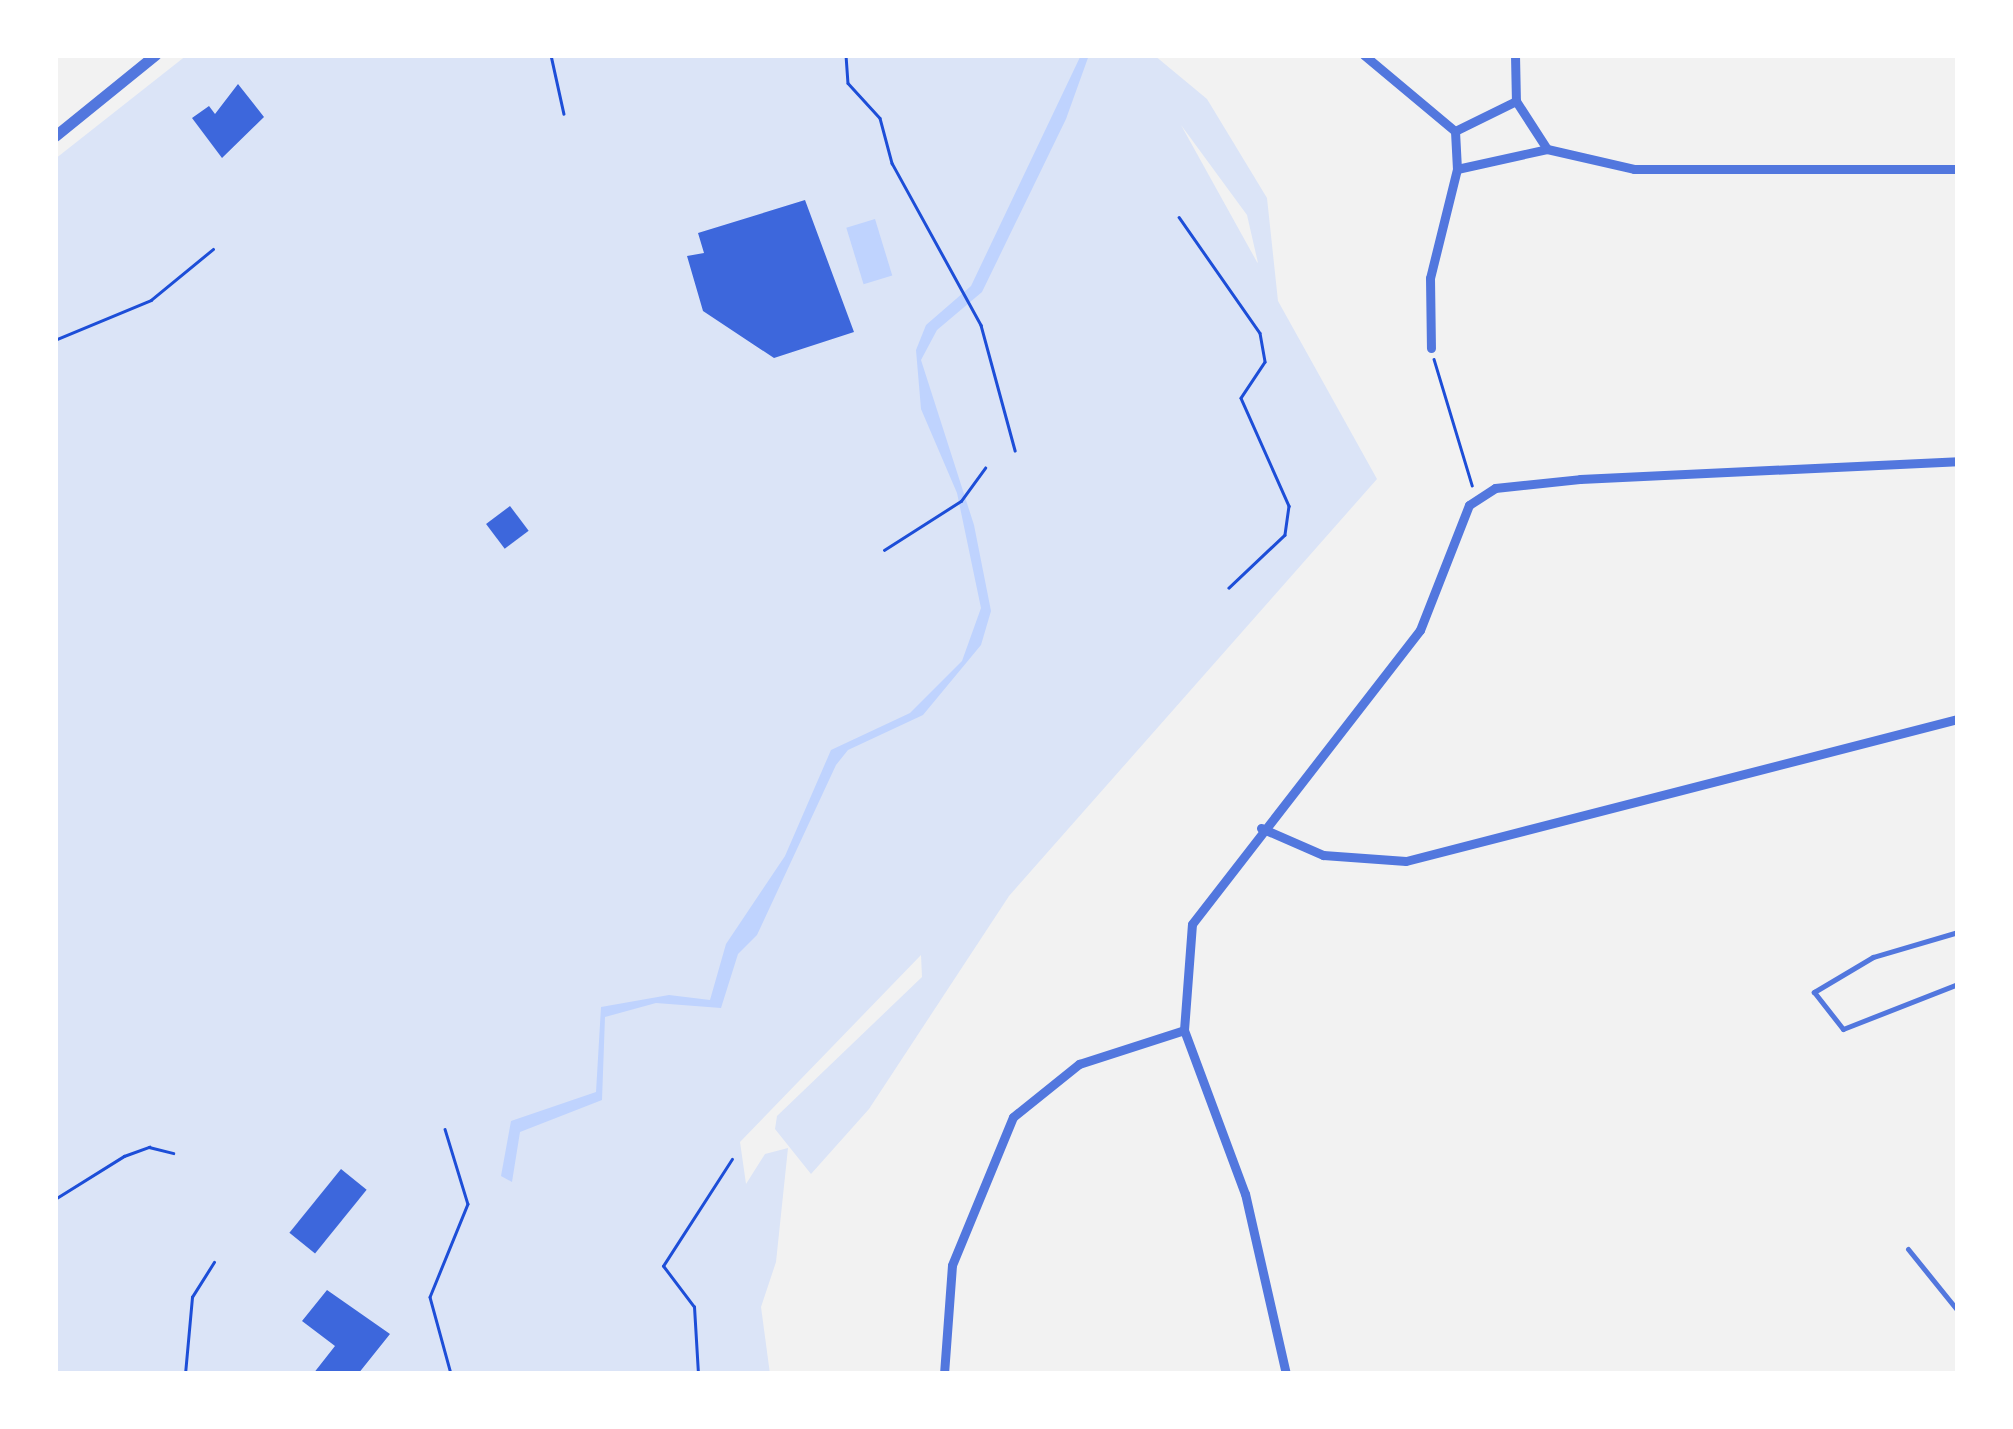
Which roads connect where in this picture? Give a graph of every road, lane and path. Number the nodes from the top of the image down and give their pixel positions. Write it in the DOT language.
graph roads {
  1 [pos="155,55"];
  2 [pos="528,55"];
  3 [pos="534,55"];
  4 [pos="551,55"];
  5 [pos="846,55"];
  6 [pos="1364,55"];
  7 [pos="1515,55"];
  8 [pos="1516,101"];
  9 [pos="564,114"];
  10 [pos="1455,132"];
  11 [pos="55,136"];
  12 [pos="1547,148"];
  13 [pos="1457,168"];
  14 [pos="1958,169"];
  15 [pos="1179,216"];
  16 [pos="213,249"];
  17 [pos="55,340"];
  18 [pos="1430,348"];
  19 [pos="1015,450"];
  20 [pos="1958,461"];
  21 [pos="985,468"];
  22 [pos="1477,500"];
  23 [pos="884,550"];
  24 [pos="1229,588"];
  25 [pos="1958,719"];
  26 [pos="1261,828"];
  27 [pos="1958,932"];
  28 [pos="1958,984"];
  29 [pos="1184,1030"];
  30 [pos="445,1129"];
  31 [pos="173,1152"];
  32 [pos="732,1159"];
  33 [pos="55,1198"];
  34 [pos="1908,1249"];
  35 [pos="214,1262"];
  36 [pos="1958,1311"];
  37 [pos="185,1374"];
  38 [pos="451,1374"];
  39 [pos="698,1374"];
  40 [pos="944,1374"];
  41 [pos="1286,1374"];
  1 -- 11 [label="street"];
  2 -- 3 [label="path"];
  4 -- 9 [label="path"];
  5 -- 19 [label="path"];
  6 -- 10 [label="street"];
  7 -- 8 [label="street"];
  8 -- 10 [label="street"];
  8 -- 12 [label="street"];
  10 -- 13 [label="street"];
  12 -- 13 [label="street"];
  12 -- 14 [label="street"];
  13 -- 18 [label="street"];
  15 -- 24 [label="path"];
  16 -- 17 [label="path"];
  18 -- 22 [label="path"];
  20 -- 22 [label="street"];
  21 -- 23 [label="path"];
  22 -- 26 [label="street"];
  25 -- 26 [label="street"];
  26 -- 29 [label="street"];
  27 -- 28 [label="lane"];
  29 -- 40 [label="street"];
  29 -- 41 [label="street"];
  30 -- 38 [label="path"];
  31 -- 33 [label="path"];
  32 -- 39 [label="path"];
  34 -- 36 [label="lane"];
  35 -- 37 [label="path"];
}
